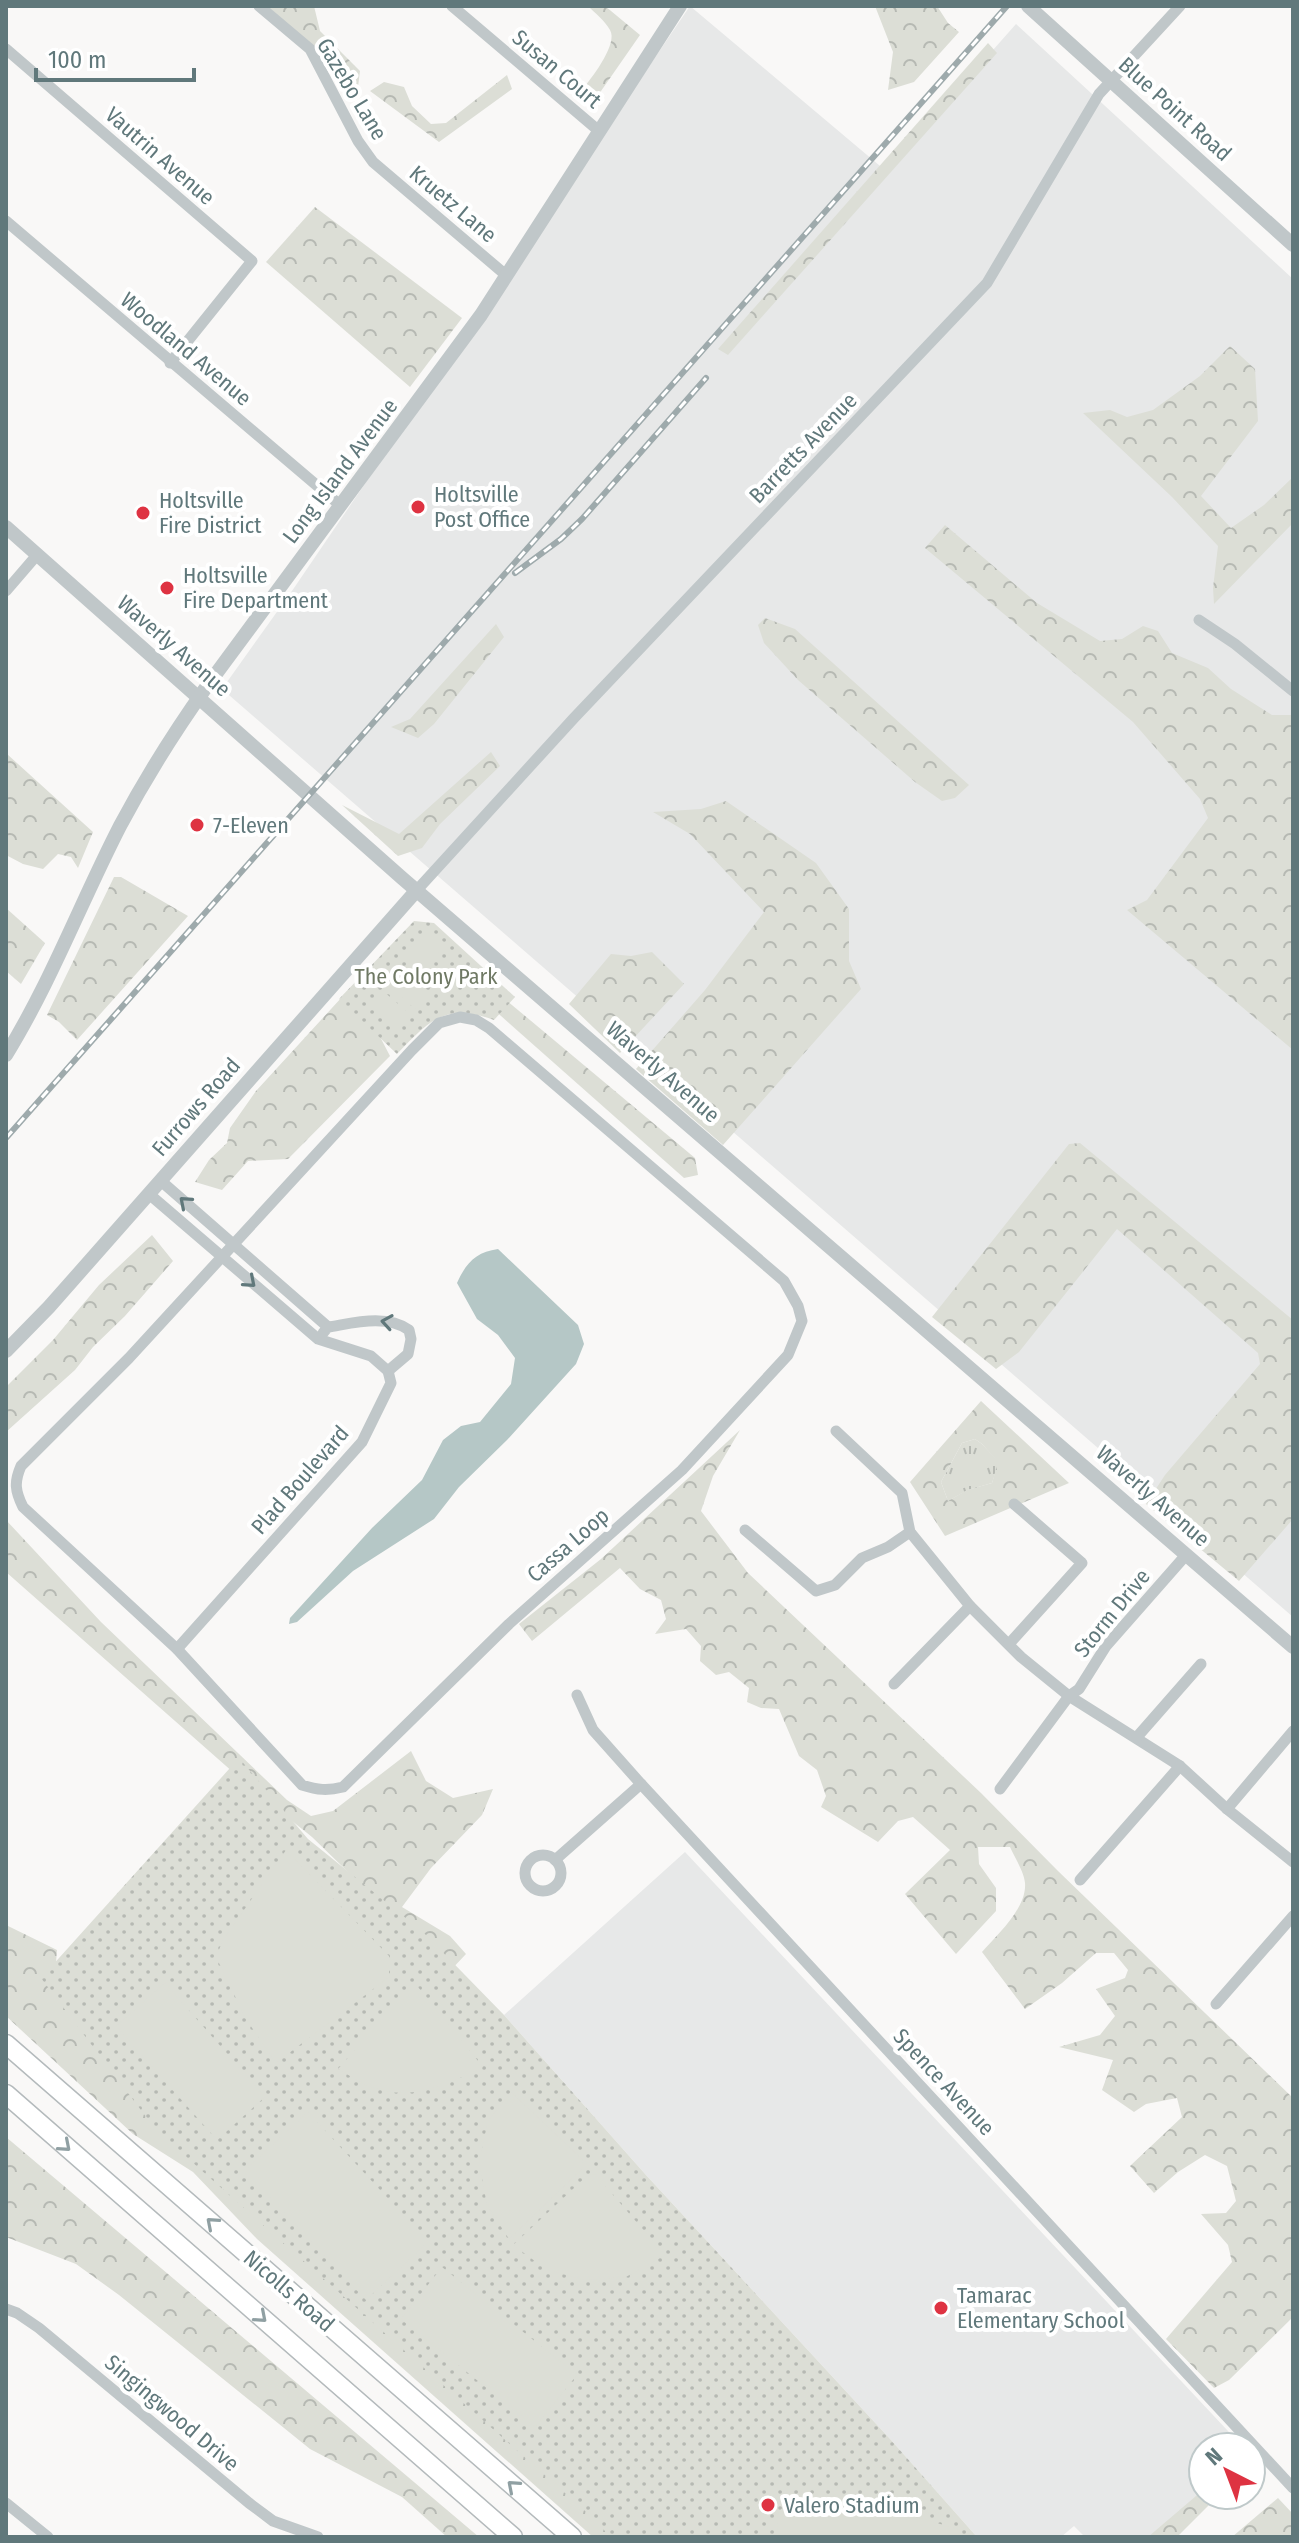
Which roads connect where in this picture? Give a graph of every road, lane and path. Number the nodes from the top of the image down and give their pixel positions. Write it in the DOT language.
graph roads {
  1 [pos="259,6"];
  2 [pos="452,6"];
  3 [pos="680,6"];
  4 [pos="1028,6"];
  5 [pos="1180,6"];
  6 [pos="6,49"];
  7 [pos="1111,80"];
  8 [pos="599,131"];
  9 [pos="373,162"];
  10 [pos="6,221"];
  11 [pos="1293,245"];
  12 [pos="507,276"];
  13 [pos="170,363"];
  14 [pos="341,506"];
  15 [pos="6,527"];
  16 [pos="37,555"];
  17 [pos="6,591"];
  18 [pos="1199,620"];
  19 [pos="1293,691"];
  20 [pos="199,698"];
  21 [pos="417,890"];
  22 [pos="6,1055"];
  23 [pos="161,1181"];
  24 [pos="149,1194"];
  25 [pos="233,1244"];
  26 [pos="221,1257"];
  27 [pos="328,1327"];
  28 [pos="318,1339"];
  29 [pos="6,1351"];
  30 [pos="388,1371"];
  31 [pos="836,1431"];
  32 [pos="1014,1504"];
  33 [pos="745,1530"];
  34 [pos="910,1532"];
  35 [pos="1186,1555"];
  36 [pos="970,1606"];
  37 [pos="1009,1644"];
  38 [pos="1293,1647"];
  39 [pos="177,1649"];
  40 [pos="1201,1664"];
  41 [pos="894,1684"];
  42 [pos="577,1695"];
  43 [pos="1069,1696"];
  44 [pos="1293,1731"];
  45 [pos="1137,1737"];
  46 [pos="1180,1766"];
  47 [pos="641,1784"];
  48 [pos="1000,1789"];
  49 [pos="1227,1809"];
  50 [pos="555,1860"];
  51 [pos="1293,1862"];
  52 [pos="1080,1880"];
  53 [pos="1293,1916"];
  54 [pos="1216,2004"];
  55 [pos="6,2036"];
  56 [pos="6,2044"];
  57 [pos="33,2068"];
  58 [pos="11,2100"];
  59 [pos="6,2309"];
  60 [pos="1293,2488"];
  61 [pos="6,2503"];
  62 [pos="48,2537"];
  63 [pos="318,2537"];
  64 [pos="513,2537"];
  65 [pos="572,2537"];
  1 -- 9 [label="street, Gazebo Lane"];
  2 -- 8 [label="street, Susan Court"];
  3 -- 8 [label="street, Long Island Avenue"];
  4 -- 7 [label="street, Blue Point Road"];
  5 -- 7 [label="street, Barretts Avenue"];
  6 -- 13 [label="street, Vautrin Avenue"];
  7 -- 11 [label="street, Blue Point Road"];
  7 -- 21 [label="street, Barretts Avenue"];
  8 -- 12 [label="street, Long Island Avenue"];
  9 -- 12 [label="street, Kruetz Lane"];
  10 -- 13 [label="street, Woodland Avenue"];
  12 -- 14 [label="street, Long Island Avenue"];
  13 -- 14 [label="street, Woodland Avenue"];
  14 -- 20 [label="street, Long Island Avenue"];
  15 -- 16 [label="street, Waverly Avenue"];
  16 -- 17 [label="street"];
  16 -- 20 [label="street, Waverly Avenue"];
  18 -- 19 [label="street"];
  20 -- 21 [label="street, Waverly Avenue"];
  20 -- 22 [label="street, Long Island Avenue"];
  21 -- 23 [label="street, Furrows Road"];
  21 -- 35 [label="street, Waverly Avenue"];
  23 -- 24 [label="street, Furrows Road"];
  25 -- 23 [label="street, one-way"];
  24 -- 26 [label="street"];
  24 -- 29 [label="street, Furrows Road"];
  25 -- 26 [label="street, Cassa Loop"];
  25 -- 27 [label="street"];
  25 -- 39 [label="street, Cassa Loop"];
  26 -- 28 [label="street, one-way"];
  26 -- 39 [label="street, Cassa Loop"];
  27 -- 28 [label="street"];
  30 -- 27 [label="street, one-way"];
  28 -- 30 [label="street"];
  30 -- 39 [label="street, Plad Boulevard"];
  31 -- 34 [label="street"];
  32 -- 37 [label="street"];
  33 -- 34 [label="street"];
  34 -- 36 [label="street"];
  35 -- 38 [label="street, Waverly Avenue"];
  35 -- 43 [label="street, Storm Drive"];
  36 -- 37 [label="street"];
  36 -- 41 [label="street"];
  37 -- 43 [label="street"];
  40 -- 45 [label="street"];
  42 -- 47 [label="street, Spence Avenue"];
  43 -- 45 [label="street"];
  43 -- 48 [label="street, Storm Drive"];
  44 -- 49 [label="street"];
  45 -- 46 [label="street"];
  46 -- 49 [label="street"];
  46 -- 52 [label="street"];
  47 -- 50 [label="street"];
  47 -- 60 [label="street, Spence Avenue"];
  49 -- 51 [label="street"];
  53 -- 54 [label="street"];
  55 -- 57 [label="highway"];
  56 -- 57 [label="highway, Nicolls Road"];
  65 -- 57 [label="highway, Nicolls Road, one-way"];
  58 -- 64 [label="highway, Nicolls Road, one-way"];
  59 -- 63 [label="street, Singingwood Drive"];
  61 -- 62 [label="street"];
}
